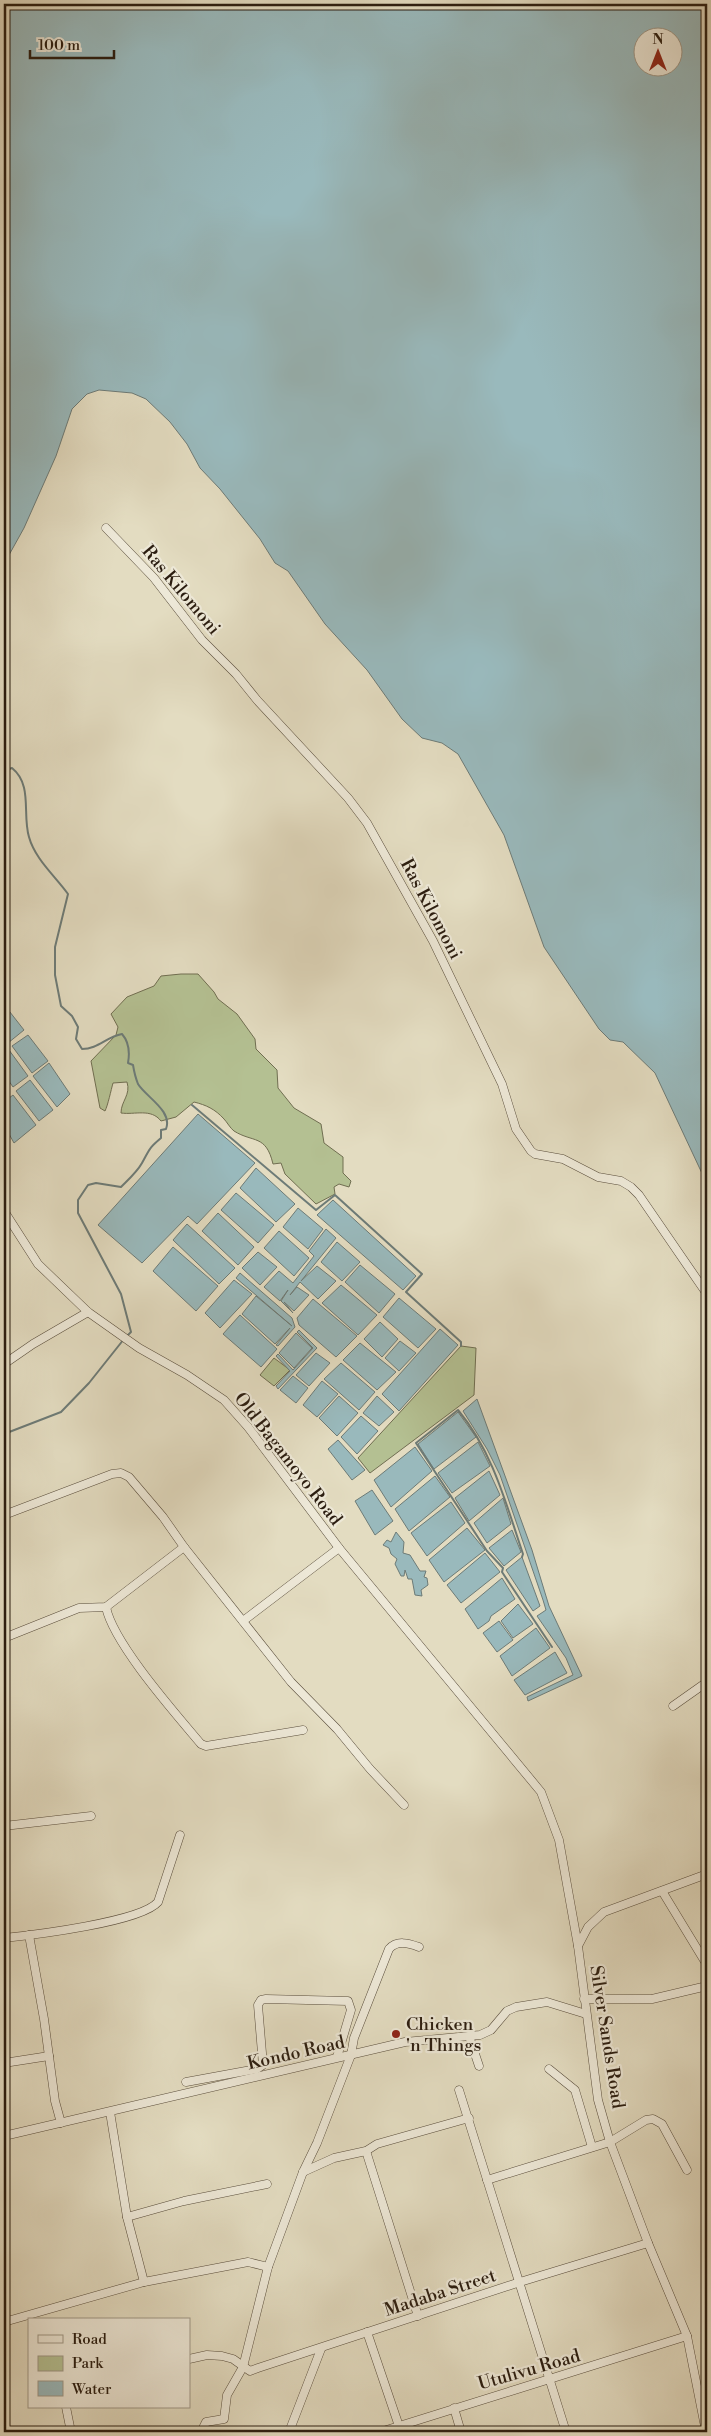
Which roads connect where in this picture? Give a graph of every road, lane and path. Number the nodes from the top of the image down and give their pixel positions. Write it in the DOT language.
graph roads {
  1 [pos="106,528"];
  2 [pos="4,1211"];
  3 [pos="707,1294"];
  4 [pos="88,1312"];
  5 [pos="4,1364"];
  6 [pos="4,1515"];
  7 [pos="184,1547"];
  8 [pos="339,1548"];
  9 [pos="106,1607"];
  10 [pos="243,1621"];
  11 [pos="4,1638"];
  12 [pos="707,1682"];
  13 [pos="673,1706"];
  14 [pos="479,1716"];
  15 [pos="303,1730"];
  16 [pos="404,1805"];
  17 [pos="91,1816"];
  18 [pos="4,1826"];
  19 [pos="180,1835"];
  20 [pos="707,1874"];
  21 [pos="662,1891"];
  22 [pos="29,1936"];
  23 [pos="4,1938"];
  24 [pos="578,1946"];
  25 [pos="419,1947"];
  26 [pos="707,1965"];
  27 [pos="707,1986"];
  28 [pos="584,2000"];
  29 [pos="586,2014"];
  30 [pos="469,2036"];
  31 [pos="351,2055"];
  32 [pos="48,2056"];
  33 [pos="337,2057"];
  34 [pos="4,2063"];
  35 [pos="480,2066"];
  36 [pos="549,2069"];
  37 [pos="186,2082"];
  38 [pos="460,2090"];
  39 [pos="110,2112"];
  40 [pos="470,2118"];
  41 [pos="61,2123"];
  42 [pos="4,2136"];
  43 [pos="610,2142"];
  44 [pos="592,2147"];
  45 [pos="366,2151"];
  46 [pos="687,2170"];
  47 [pos="303,2172"];
  48 [pos="487,2180"];
  49 [pos="267,2184"];
  50 [pos="127,2217"];
  51 [pos="648,2243"];
  52 [pos="268,2267"];
  53 [pos="144,2282"];
  54 [pos="520,2282"];
  55 [pos="40,2316"];
  56 [pos="418,2316"];
  57 [pos="4,2322"];
  58 [pos="367,2332"];
  59 [pos="687,2336"];
  60 [pos="321,2349"];
  61 [pos="190,2359"];
  62 [pos="243,2367"];
  63 [pos="551,2379"];
  64 [pos="66,2408"];
  65 [pos="454,2408"];
  66 [pos="400,2429"];
  67 [pos="71,2432"];
  68 [pos="200,2432"];
  69 [pos="289,2432"];
  70 [pos="380,2432"];
  71 [pos="461,2432"];
  72 [pos="566,2432"];
  73 [pos="706,2432"];
  1 -- 3 [label="street, Ras Kilomoni"];
  2 -- 4 [label="street, Old Bagamoyo Road"];
  4 -- 5 [label="street"];
  4 -- 8 [label="street, Old Bagamoyo Road"];
  6 -- 7 [label="street"];
  7 -- 9 [label="street"];
  7 -- 10 [label="street"];
  8 -- 10 [label="street"];
  8 -- 14 [label="street, Old Bagamoyo Road"];
  9 -- 11 [label="street"];
  9 -- 15 [label="street"];
  10 -- 16 [label="street"];
  12 -- 13 [label="street"];
  14 -- 24 [label="street, Silver Sands Road"];
  17 -- 18 [label="street"];
  19 -- 22 [label="street"];
  20 -- 21 [label="street"];
  21 -- 24 [label="street"];
  21 -- 26 [label="street"];
  22 -- 23 [label="street"];
  22 -- 32 [label="street"];
  24 -- 28 [label="street, Silver Sands Road"];
  25 -- 31 [label="street"];
  27 -- 28 [label="street"];
  28 -- 29 [label="street, Silver Sands Road"];
  29 -- 30 [label="street, Kondo Road"];
  29 -- 43 [label="street, Silver Sands Road"];
  30 -- 31 [label="street, Kondo Road"];
  30 -- 35 [label="street"];
  31 -- 33 [label="street, Kondo Road"];
  31 -- 47 [label="street"];
  32 -- 34 [label="street"];
  32 -- 41 [label="street"];
  33 -- 37 [label="street"];
  33 -- 39 [label="street, Kondo Road"];
  36 -- 44 [label="street"];
  38 -- 40 [label="street"];
  39 -- 41 [label="street, Kondo Road"];
  39 -- 50 [label="street"];
  40 -- 45 [label="street"];
  40 -- 48 [label="street"];
  41 -- 42 [label="street, Kondo Road"];
  43 -- 44 [label="street"];
  43 -- 46 [label="street"];
  43 -- 51 [label="street, Silver Sands Road"];
  44 -- 48 [label="street"];
  45 -- 47 [label="street"];
  45 -- 56 [label="street"];
  47 -- 52 [label="street"];
  48 -- 54 [label="street"];
  49 -- 50 [label="street"];
  50 -- 53 [label="street"];
  51 -- 54 [label="street, Madaba Street"];
  51 -- 59 [label="street, Silver Sands Road"];
  52 -- 53 [label="street"];
  52 -- 62 [label="street"];
  53 -- 55 [label="street"];
  54 -- 56 [label="street, Madaba Street"];
  54 -- 63 [label="street"];
  55 -- 57 [label="street"];
  56 -- 58 [label="street, Madaba Street"];
  58 -- 60 [label="street, Madaba Street"];
  58 -- 66 [label="street"];
  59 -- 63 [label="street, Utulivu Road"];
  59 -- 73 [label="street, Silver Sands Road"];
  60 -- 62 [label="street, Madaba Street"];
  60 -- 69 [label="street"];
  61 -- 62 [label="street"];
  62 -- 68 [label="street"];
  63 -- 65 [label="street, Utulivu Road"];
  63 -- 72 [label="street"];
  64 -- 67 [label="street"];
  65 -- 66 [label="street, Utulivu Road"];
  65 -- 71 [label="street"];
  66 -- 70 [label="street, Utulivu Road"];
}
